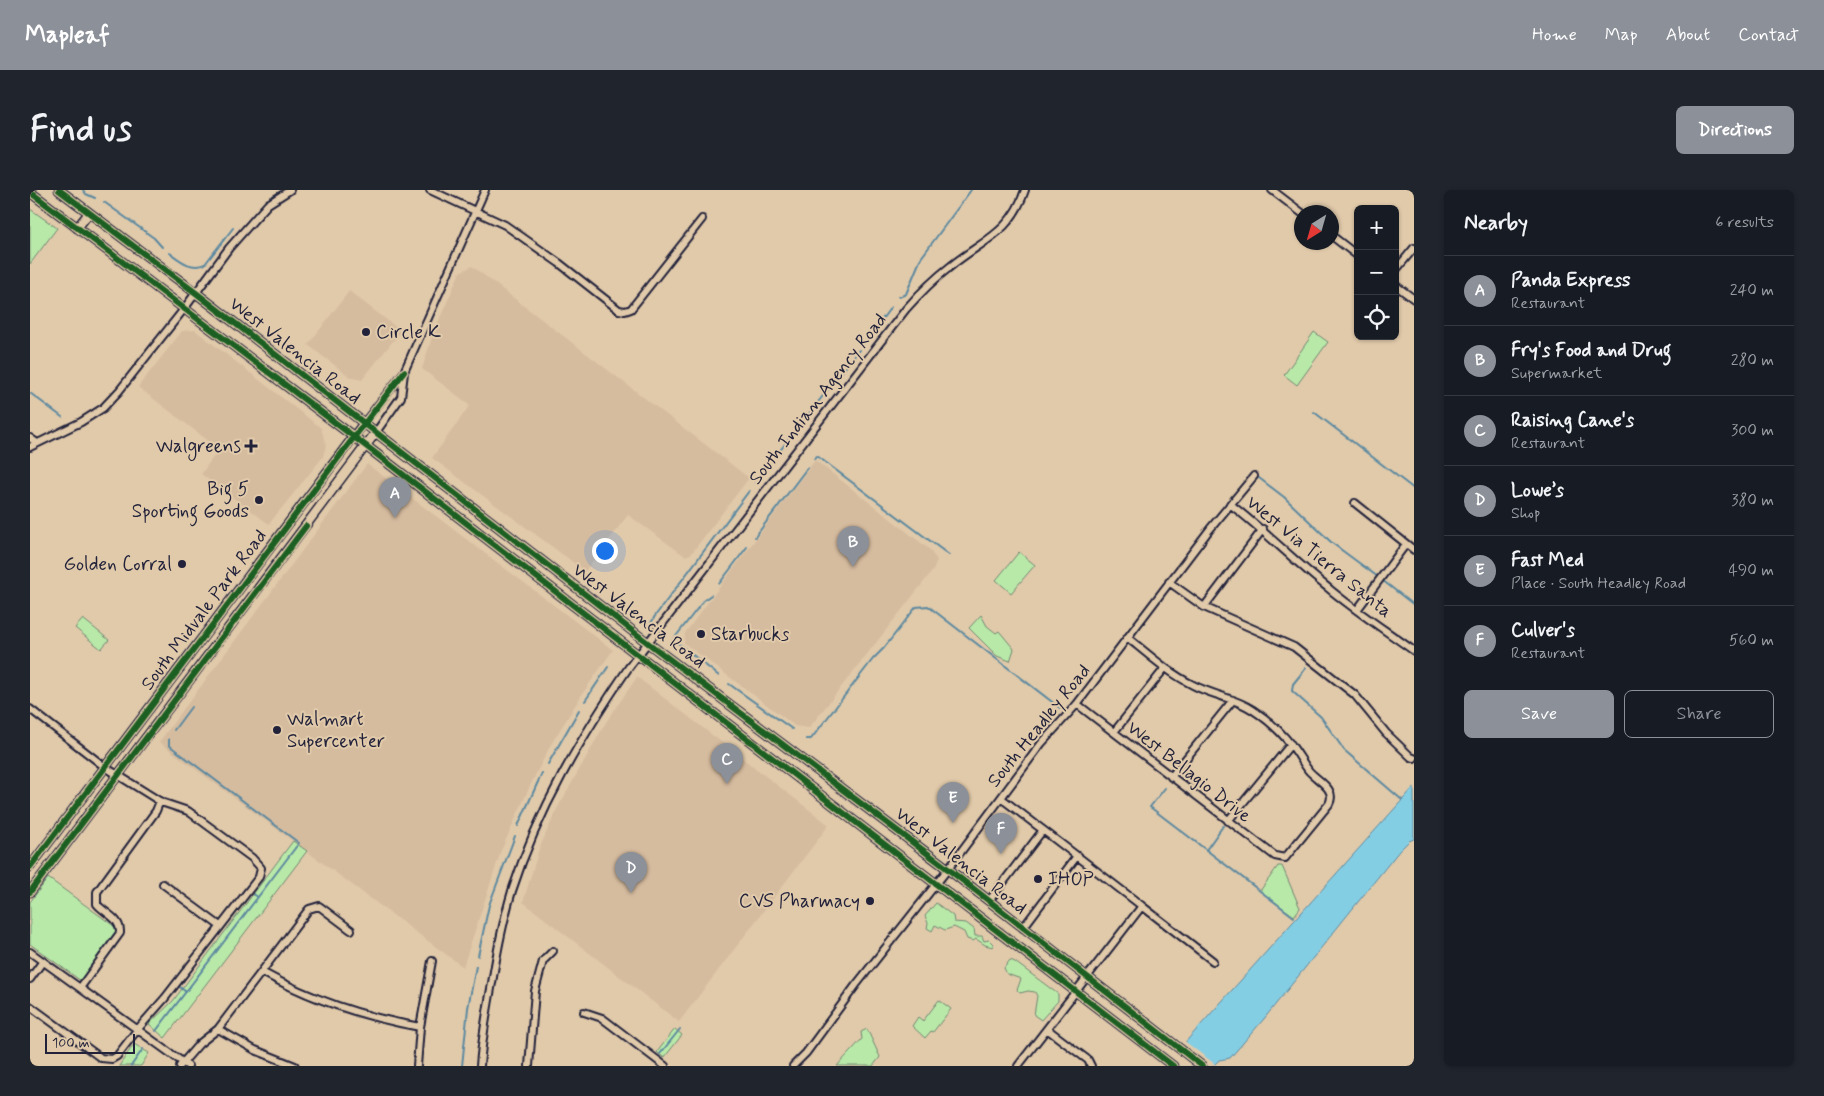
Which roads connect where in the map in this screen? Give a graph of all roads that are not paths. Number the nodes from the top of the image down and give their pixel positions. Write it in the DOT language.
graph roads {
  1 [pos="58,190"];
  2 [pos="290,190"];
  3 [pos="430,190"];
  4 [pos="485,190"];
  5 [pos="1025,190"];
  6 [pos="1272,190"];
  7 [pos="30,192"];
  8 [pos="1294,207"];
  9 [pos="475,211"];
  10 [pos="89,212"];
  11 [pos="702,219"];
  12 [pos="77,228"];
  13 [pos="1339,241"];
  14 [pos="1414,248"];
  15 [pos="1354,253"];
  16 [pos="1399,266"];
  17 [pos="1399,288"];
  18 [pos="196,293"];
  19 [pos="1414,298"];
  20 [pos="184,309"];
  21 [pos="404,372"];
  22 [pos="364,423"];
  23 [pos="376,432"];
  24 [pos="354,436"];
  25 [pos="30,438"];
  26 [pos="37,443"];
  27 [pos="366,446"];
  28 [pos="30,447"];
  29 [pos="1254,476"];
  30 [pos="1355,503"];
  31 [pos="1230,504"];
  32 [pos="1263,529"];
  33 [pos="517,541"];
  34 [pos="1406,544"];
  35 [pos="1414,550"];
  36 [pos="506,554"];
  37 [pos="1169,582"];
  38 [pos="1204,608"];
  39 [pos="1357,610"];
  40 [pos="1128,638"];
  41 [pos="648,643"];
  42 [pos="1414,651"];
  43 [pos="638,656"];
  44 [pos="1165,668"];
  45 [pos="1233,700"];
  46 [pos="1077,704"];
  47 [pos="30,709"];
  48 [pos="1114,732"];
  49 [pos="1291,744"];
  50 [pos="784,745"];
  51 [pos="1414,758"];
  52 [pos="773,759"];
  53 [pos="105,767"];
  54 [pos="116,774"];
  55 [pos="1171,777"];
  56 [pos="1001,798"];
  57 [pos="160,801"];
  58 [pos="1228,820"];
  59 [pos="1043,830"];
  60 [pos="1077,856"];
  61 [pos="30,867"];
  62 [pos="948,869"];
  63 [pos="163,884"];
  64 [pos="936,884"];
  65 [pos="30,892"];
  66 [pos="989,901"];
  67 [pos="1142,906"];
  68 [pos="220,926"];
  69 [pos="1023,928"];
  70 [pos="351,930"];
  71 [pos="553,951"];
  72 [pos="30,952"];
  73 [pos="43,961"];
  74 [pos="432,961"];
  75 [pos="1213,961"];
  76 [pos="262,972"];
  77 [pos="1087,978"];
  78 [pos="30,979"];
  79 [pos="80,988"];
  80 [pos="1075,991"];
  81 [pos="30,1006"];
  82 [pos="584,1012"];
  83 [pos="420,1027"];
  84 [pos="218,1029"];
  85 [pos="137,1030"];
  86 [pos="1047,1030"];
  87 [pos="1169,1063"];
  88 [pos="183,1065"];
  89 [pos="295,1066"];
  90 [pos="417,1066"];
  91 [pos="480,1066"];
  92 [pos="529,1066"];
  93 [pos="665,1066"];
  94 [pos="793,1066"];
  95 [pos="1018,1066"];
  96 [pos="1091,1066"];
  97 [pos="1202,1066"];
  1 -- 10 [label="main road, West Valencia Road"];
  2 -- 18 [label="street"];
  3 -- 9 [label="street"];
  4 -- 9 [label="street, South Midvale Park Road"];
  5 -- 41 [label="street, South Indian Agency Road"];
  6 -- 8 [label="street"];
  7 -- 12 [label="main road, West Valencia Road"];
  9 -- 11 [label="street"];
  9 -- 21 [label="street, South Midvale Park Road"];
  10 -- 12 [label="main road"];
  10 -- 18 [label="main road, West Valencia Road"];
  12 -- 20 [label="main road, West Valencia Road"];
  13 -- 15 [label="street"];
  14 -- 16 [label="street"];
  17 -- 19 [label="street"];
  18 -- 20 [label="street"];
  18 -- 22 [label="main road, West Valencia Road"];
  20 -- 24 [label="main road, West Valencia Road"];
  20 -- 26 [label="street"];
  21 -- 22 [label="street, South Midvale Park Road"];
  21 -- 23 [label="street, South Midvale Park Road"];
  22 -- 23 [label="main road, West Valencia Road"];
  22 -- 24 [label="main road, South Midvale Park Road"];
  23 -- 27 [label="main road, South Midvale Park Road"];
  23 -- 33 [label="main road, West Valencia Road"];
  24 -- 27 [label="main road, West Valencia Road"];
  24 -- 53 [label="main road, South Midvale Park Road"];
  25 -- 26 [label="street"];
  26 -- 28 [label="street"];
  27 -- 36 [label="main road, West Valencia Road"];
  27 -- 54 [label="main road, South Midvale Park Road"];
  29 -- 31 [label="street, South Headley Road"];
  30 -- 34 [label="street"];
  31 -- 32 [label="street, West Via Tierra Santa"];
  31 -- 37 [label="street, South Headley Road"];
  32 -- 38 [label="street"];
  32 -- 39 [label="street, West Via Tierra Santa"];
  33 -- 36 [label="main road"];
  33 -- 41 [label="main road, West Valencia Road"];
  34 -- 35 [label="street"];
  34 -- 39 [label="street"];
  36 -- 43 [label="main road, West Valencia Road"];
  37 -- 38 [label="street"];
  37 -- 40 [label="street, South Headley Road"];
  38 -- 51 [label="street"];
  39 -- 42 [label="street, West Via Tierra Santa"];
  40 -- 44 [label="street"];
  40 -- 46 [label="street, South Headley Road"];
  41 -- 43 [label="street, South Indian Agency Road"];
  41 -- 50 [label="main road, West Valencia Road"];
  43 -- 52 [label="main road, West Valencia Road"];
  43 -- 91 [label="street, South Indian Agency Road"];
  44 -- 45 [label="street"];
  44 -- 48 [label="street"];
  45 -- 49 [label="street"];
  45 -- 55 [label="street"];
  46 -- 48 [label="street, West Bellagio Drive"];
  46 -- 56 [label="street, South Headley Road"];
  47 -- 53 [label="street"];
  48 -- 55 [label="street, West Bellagio Drive"];
  49 -- 58 [label="street"];
  49 -- 58 [label="street, West Bellagio Drive"];
  50 -- 52 [label="main road"];
  50 -- 62 [label="main road, West Valencia Road"];
  52 -- 64 [label="main road, West Valencia Road"];
  53 -- 54 [label="street"];
  53 -- 61 [label="main road, South Midvale Park Road"];
  54 -- 57 [label="street"];
  54 -- 65 [label="main road, South Midvale Park Road"];
  55 -- 58 [label="street, West Bellagio Drive"];
  56 -- 59 [label="street"];
  56 -- 62 [label="street, South Headley Road"];
  57 -- 68 [label="street"];
  57 -- 79 [label="street"];
  59 -- 60 [label="street"];
  59 -- 66 [label="street"];
  60 -- 67 [label="street"];
  60 -- 69 [label="street"];
  62 -- 64 [label="street, South Headley Road"];
  62 -- 66 [label="main road, West Valencia Road"];
  63 -- 68 [label="street"];
  64 -- 80 [label="main road, West Valencia Road"];
  64 -- 94 [label="street, South Headley Road"];
  66 -- 69 [label="main road, West Valencia Road"];
  67 -- 75 [label="street"];
  67 -- 77 [label="street"];
  68 -- 85 [label="street"];
  69 -- 77 [label="main road, West Valencia Road"];
  70 -- 76 [label="street"];
  71 -- 92 [label="street"];
  72 -- 73 [label="street"];
  73 -- 78 [label="street"];
  73 -- 79 [label="street"];
  74 -- 83 [label="street"];
  76 -- 83 [label="street"];
  76 -- 84 [label="street"];
  77 -- 80 [label="street"];
  77 -- 97 [label="main road, West Valencia Road"];
  79 -- 85 [label="street"];
  80 -- 86 [label="street"];
  80 -- 87 [label="main road, West Valencia Road"];
  81 -- 85 [label="street"];
  82 -- 93 [label="street"];
  83 -- 90 [label="street"];
  84 -- 88 [label="street"];
  84 -- 89 [label="street"];
  85 -- 88 [label="street"];
  86 -- 95 [label="street"];
  86 -- 96 [label="street"];
}
